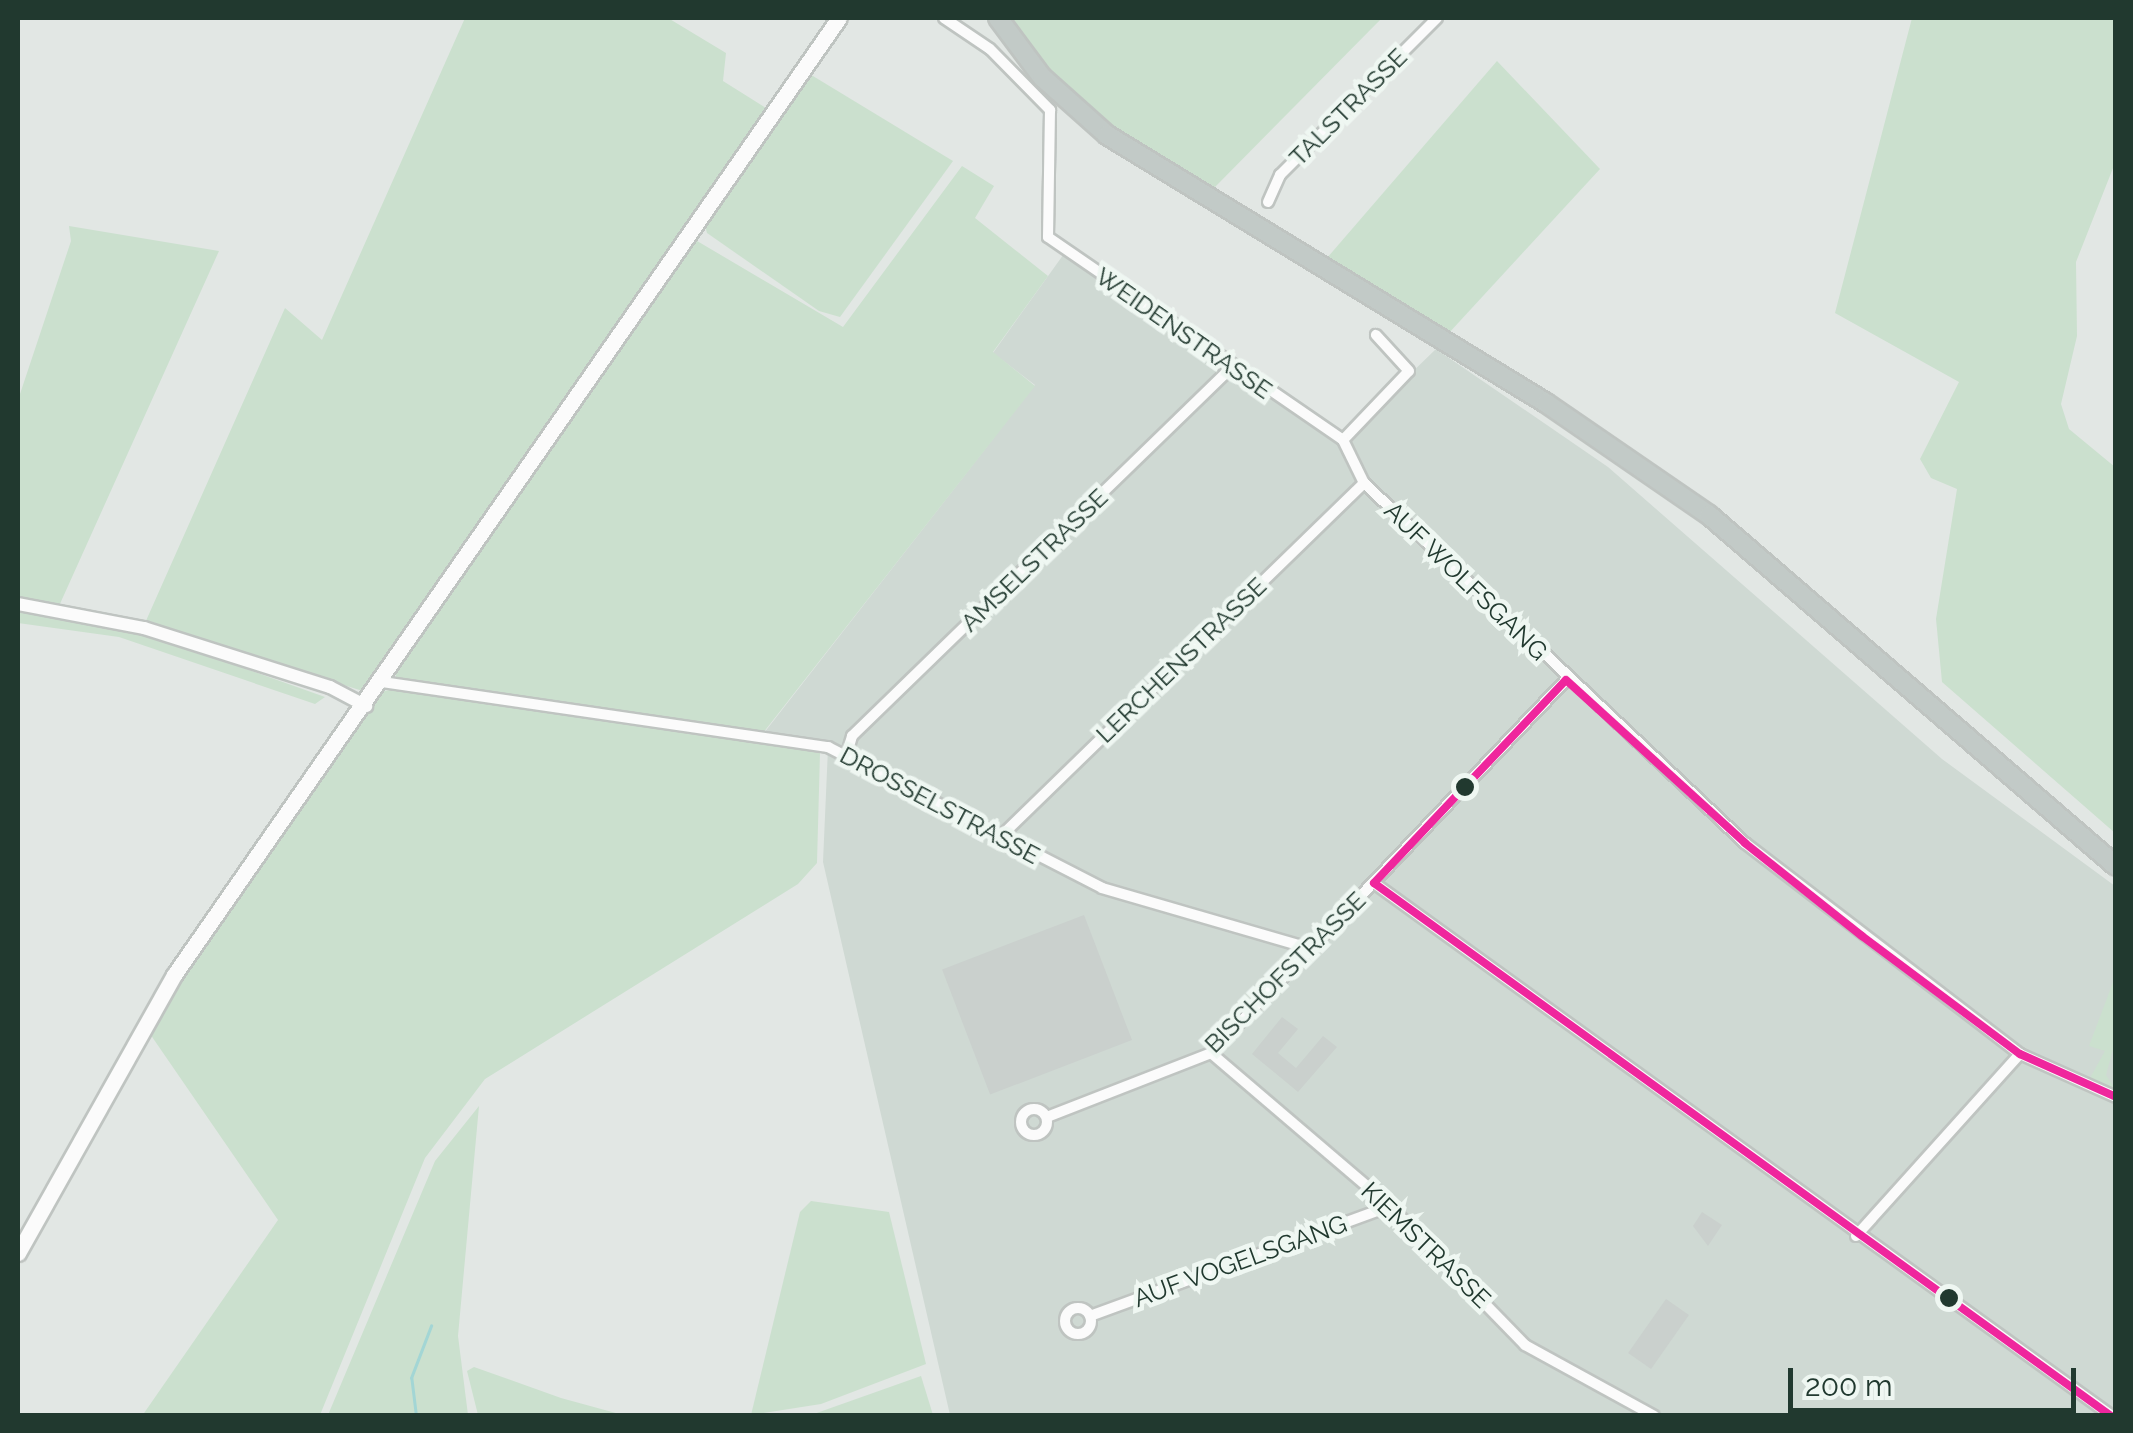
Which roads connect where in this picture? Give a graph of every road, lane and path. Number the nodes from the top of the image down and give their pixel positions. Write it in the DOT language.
graph roads {
  1 [pos="839,18"];
  2 [pos="944,18"];
  3 [pos="998,18"];
  4 [pos="1437,18"];
  5 [pos="1268,202"];
  6 [pos="1376,335"];
  7 [pos="1231,368"];
  8 [pos="1342,440"];
  9 [pos="1364,483"];
  10 [pos="18,604"];
  11 [pos="1566,680"];
  12 [pos="382,682"];
  13 [pos="366,706"];
  14 [pos="846,757"];
  15 [pos="999,838"];
  16 [pos="2116,866"];
  17 [pos="1374,883"];
  18 [pos="1309,948"];
  19 [pos="1211,1053"];
  20 [pos="2020,1054"];
  21 [pos="2116,1097"];
  22 [pos="1046,1117"];
  23 [pos="1390,1206"];
  24 [pos="24,1225"];
  25 [pos="1856,1236"];
  26 [pos="18,1253"];
  27 [pos="1090,1316"];
  28 [pos="1654,1416"];
  29 [pos="2112,1416"];
  1 -- 12 [label="main road"];
  2 -- 7 [label="street, WEIDENSTRASSE"];
  3 -- 16 [label="highway"];
  4 -- 5 [label="street, TALSTRASSE"];
  6 -- 8 [label="street"];
  7 -- 8 [label="street, WEIDENSTRASSE"];
  7 -- 14 [label="street, AMSELSTRASSE"];
  8 -- 9 [label="street, AUF WOLFSGANG"];
  9 -- 11 [label="street, AUF WOLFSGANG"];
  9 -- 15 [label="street, LERCHENSTRASSE"];
  10 -- 13 [label="street"];
  11 -- 17 [label="street, BISCHOFSTRASSE"];
  11 -- 20 [label="street, AUF WOLFSGANG"];
  12 -- 13 [label="main road"];
  12 -- 14 [label="street, DROSSELSTRASSE"];
  13 -- 24 [label="main road"];
  14 -- 15 [label="street, DROSSELSTRASSE"];
  15 -- 18 [label="street, DROSSELSTRASSE"];
  17 -- 18 [label="street, BISCHOFSTRASSE"];
  17 -- 25 [label="street"];
  18 -- 19 [label="street, BISCHOFSTRASSE"];
  19 -- 22 [label="street, BISCHOFSTRASSE"];
  19 -- 23 [label="street, KIEMSTRASSE"];
  20 -- 21 [label="street, AUF WOLFSGANG"];
  20 -- 25 [label="street"];
  23 -- 27 [label="street, AUF VOGELSGANG"];
  23 -- 28 [label="street, KIEMSTRASSE"];
  24 -- 26 [label="main road"];
  25 -- 29 [label="street"];
}
